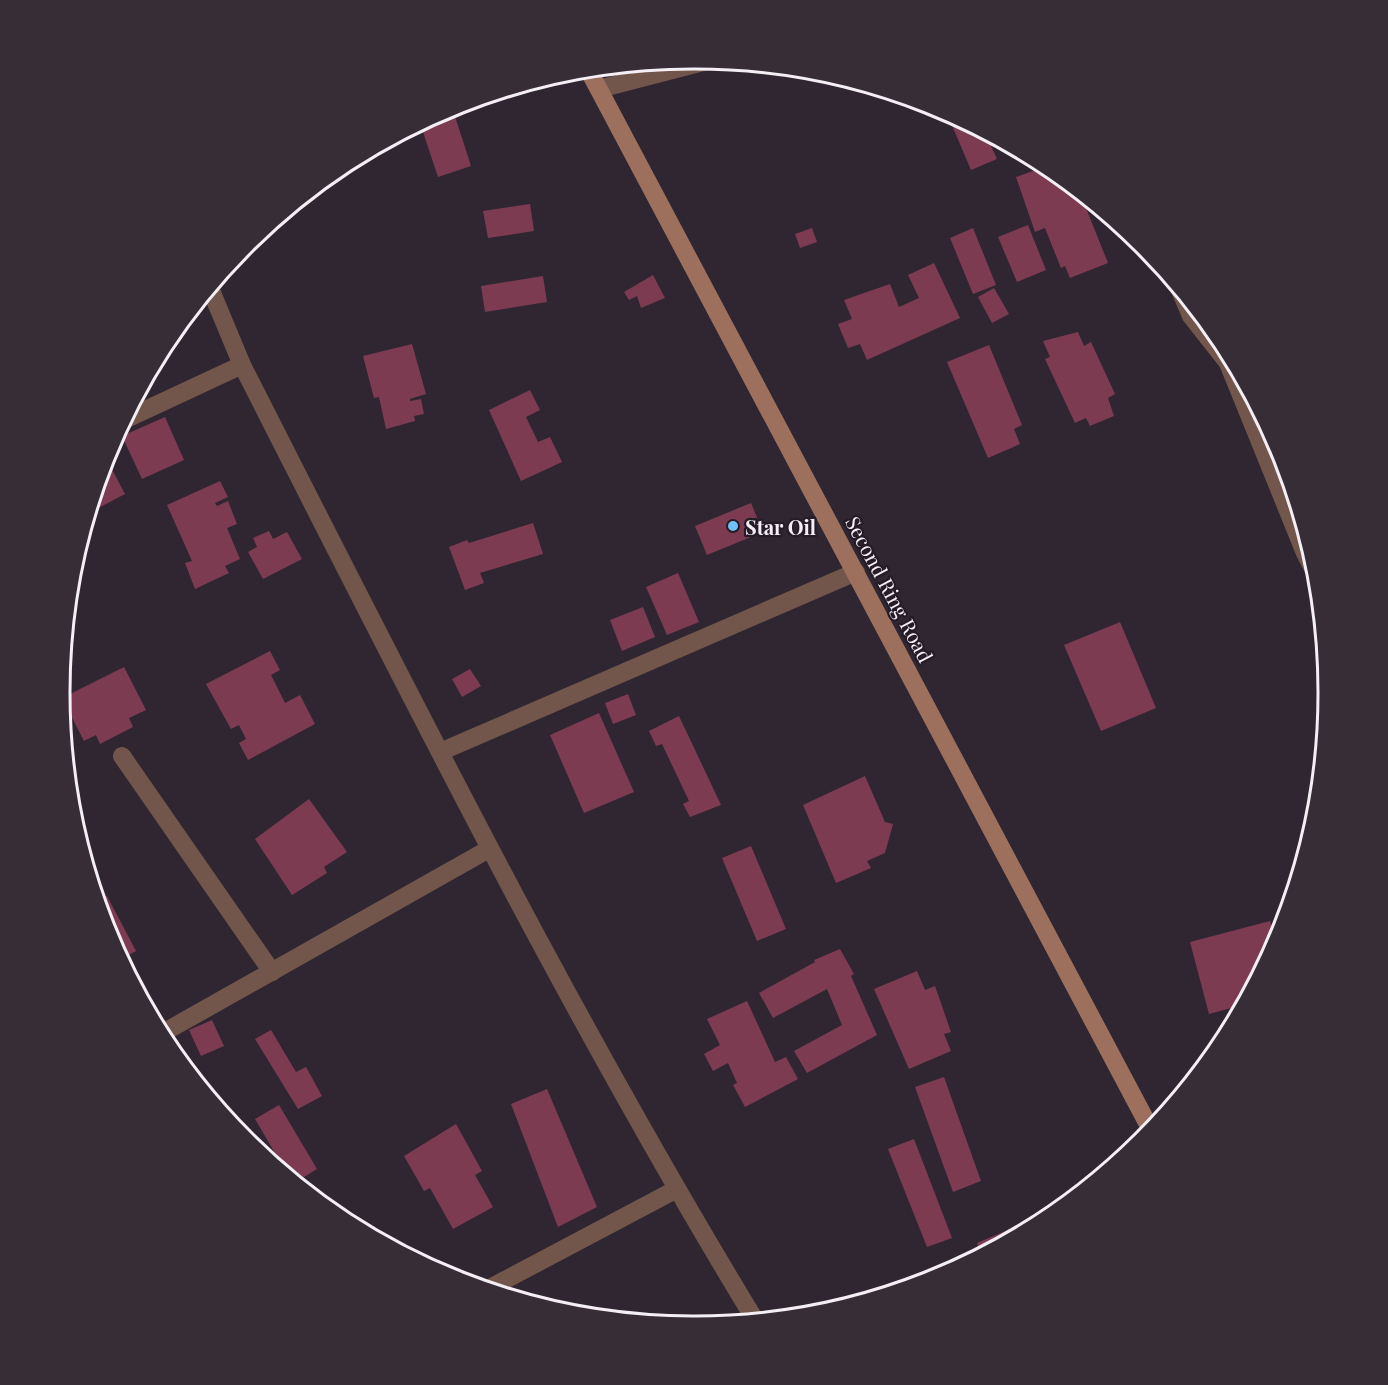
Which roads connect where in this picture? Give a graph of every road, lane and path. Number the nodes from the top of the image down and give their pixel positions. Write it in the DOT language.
graph roads {
  1 [pos="674,69"];
  2 [pos="593,77"];
  3 [pos="599,89"];
  4 [pos="213,296"];
  5 [pos="242,364"];
  6 [pos="1246,404"];
  7 [pos="137,414"];
  8 [pos="1295,527"];
  9 [pos="856,572"];
  10 [pos="440,752"];
  11 [pos="122,756"];
  12 [pos="489,849"];
  13 [pos="272,972"];
  14 [pos="170,1029"];
  15 [pos="1146,1121"];
  16 [pos="675,1190"];
  17 [pos="499,1285"];
  18 [pos="751,1313"];
  1 -- 3 [label="street"];
  2 -- 3 [label="street, Second Ring Road"];
  3 -- 9 [label="street, Second Ring Road"];
  4 -- 5 [label="street"];
  5 -- 7 [label="street"];
  5 -- 10 [label="street"];
  6 -- 8 [label="street"];
  9 -- 10 [label="street"];
  9 -- 15 [label="street, Second Ring Road"];
  10 -- 12 [label="street"];
  11 -- 13 [label="street"];
  12 -- 13 [label="street"];
  12 -- 16 [label="street"];
  13 -- 14 [label="street"];
  16 -- 17 [label="street"];
  16 -- 18 [label="street"];
}
